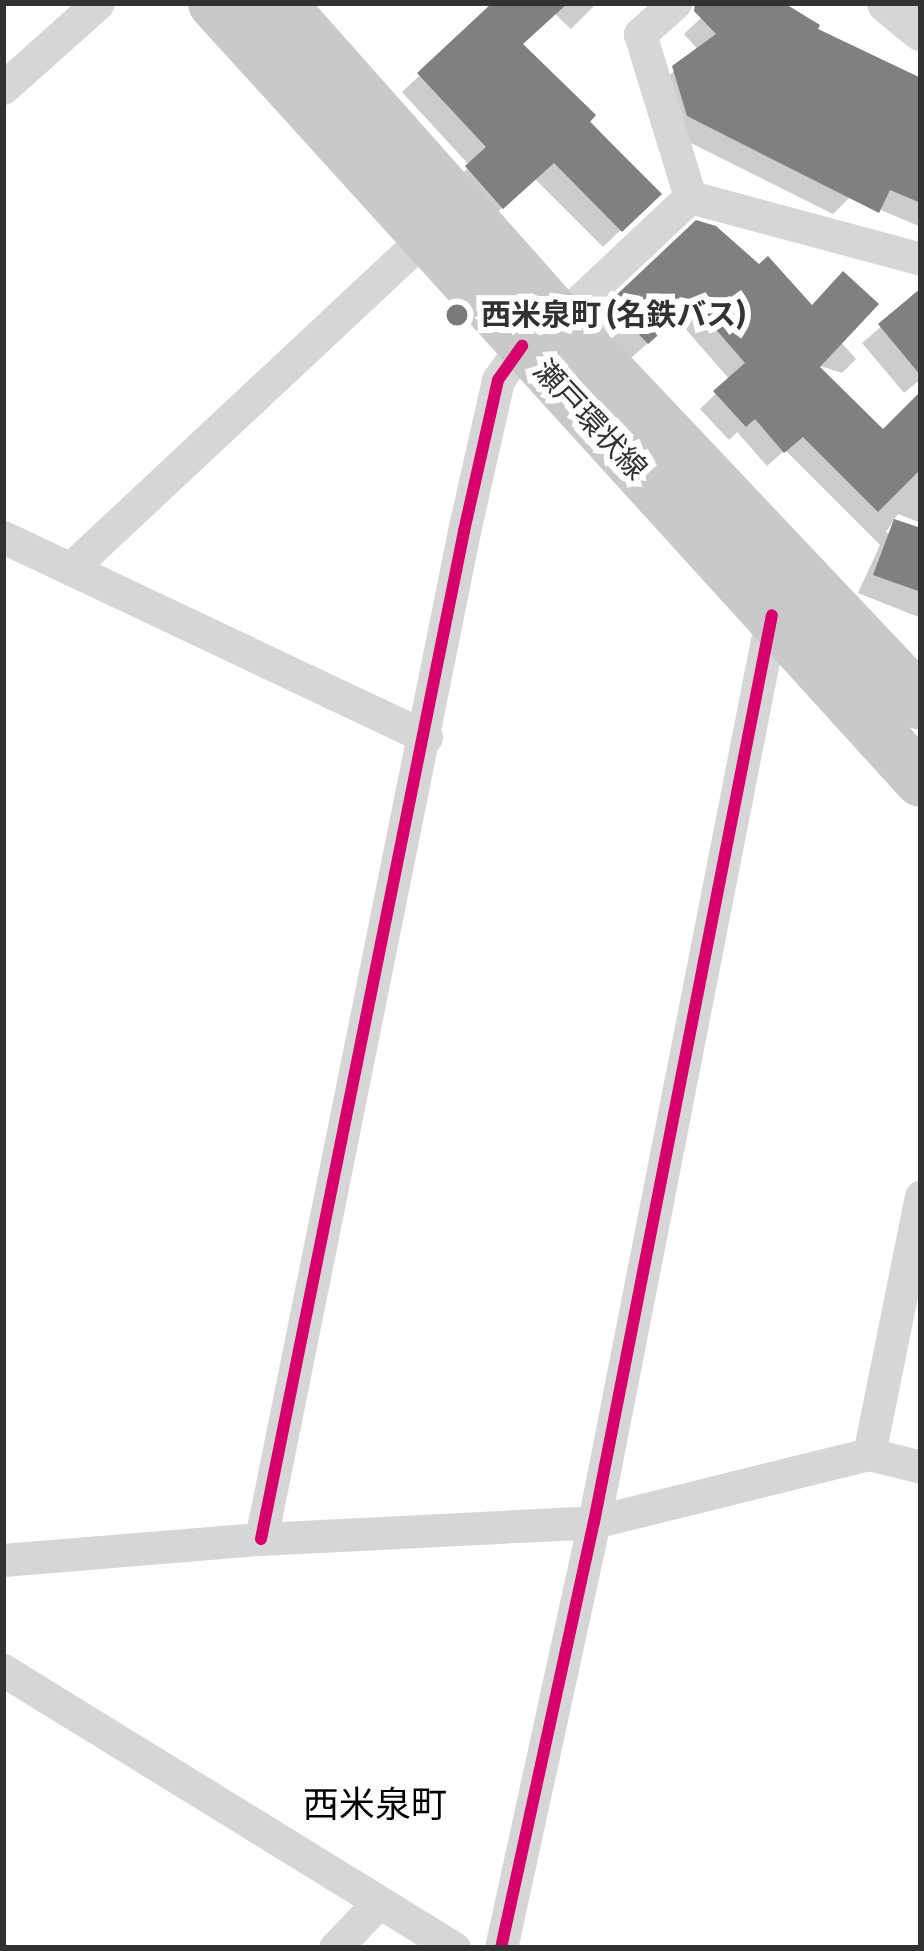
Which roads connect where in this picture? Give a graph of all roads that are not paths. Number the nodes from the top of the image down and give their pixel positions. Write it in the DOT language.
graph roads {
  1 [pos="98,3"];
  2 [pos="214,3"];
  3 [pos="278,3"];
  4 [pos="675,3"];
  5 [pos="888,3"];
  6 [pos="921,30"];
  7 [pos="3,88"];
  8 [pos="690,197"];
  9 [pos="426,236"];
  10 [pos="921,259"];
  11 [pos="540,333"];
  12 [pos="3,537"];
  13 [pos="70,569"];
  14 [pos="772,615"];
  15 [pos="921,704"];
  16 [pos="425,737"];
  17 [pos="921,780"];
  18 [pos="921,1196"];
  19 [pos="869,1454"];
  20 [pos="921,1467"];
  21 [pos="594,1522"];
  22 [pos="261,1539"];
  23 [pos="3,1560"];
  24 [pos="3,1670"];
  25 [pos="378,1903"];
  26 [pos="335,1948"];
  27 [pos="454,1948"];
  28 [pos="501,1948"];
  1 -- 7 [label="street"];
  2 -- 9 [label="main road, 瀬戸環状線"];
  3 -- 11 [label="main road, 瀬戸環状線"];
  4 -- 8 [label="street"];
  5 -- 6 [label="street"];
  8 -- 10 [label="street"];
  8 -- 11 [label="street"];
  9 -- 11 [label="main road, 瀬戸環状線"];
  9 -- 13 [label="street"];
  11 -- 14 [label="main road, 瀬戸環状線"];
  11 -- 15 [label="main road, 瀬戸環状線"];
  11 -- 16 [label="street"];
  12 -- 13 [label="street"];
  13 -- 16 [label="street"];
  14 -- 17 [label="main road, 瀬戸環状線"];
  14 -- 21 [label="street"];
  16 -- 22 [label="street"];
  18 -- 19 [label="street"];
  19 -- 20 [label="street"];
  19 -- 21 [label="street"];
  21 -- 22 [label="street"];
  21 -- 28 [label="street"];
  22 -- 23 [label="street"];
  24 -- 25 [label="street"];
  25 -- 26 [label="street"];
  25 -- 27 [label="street"];
}
